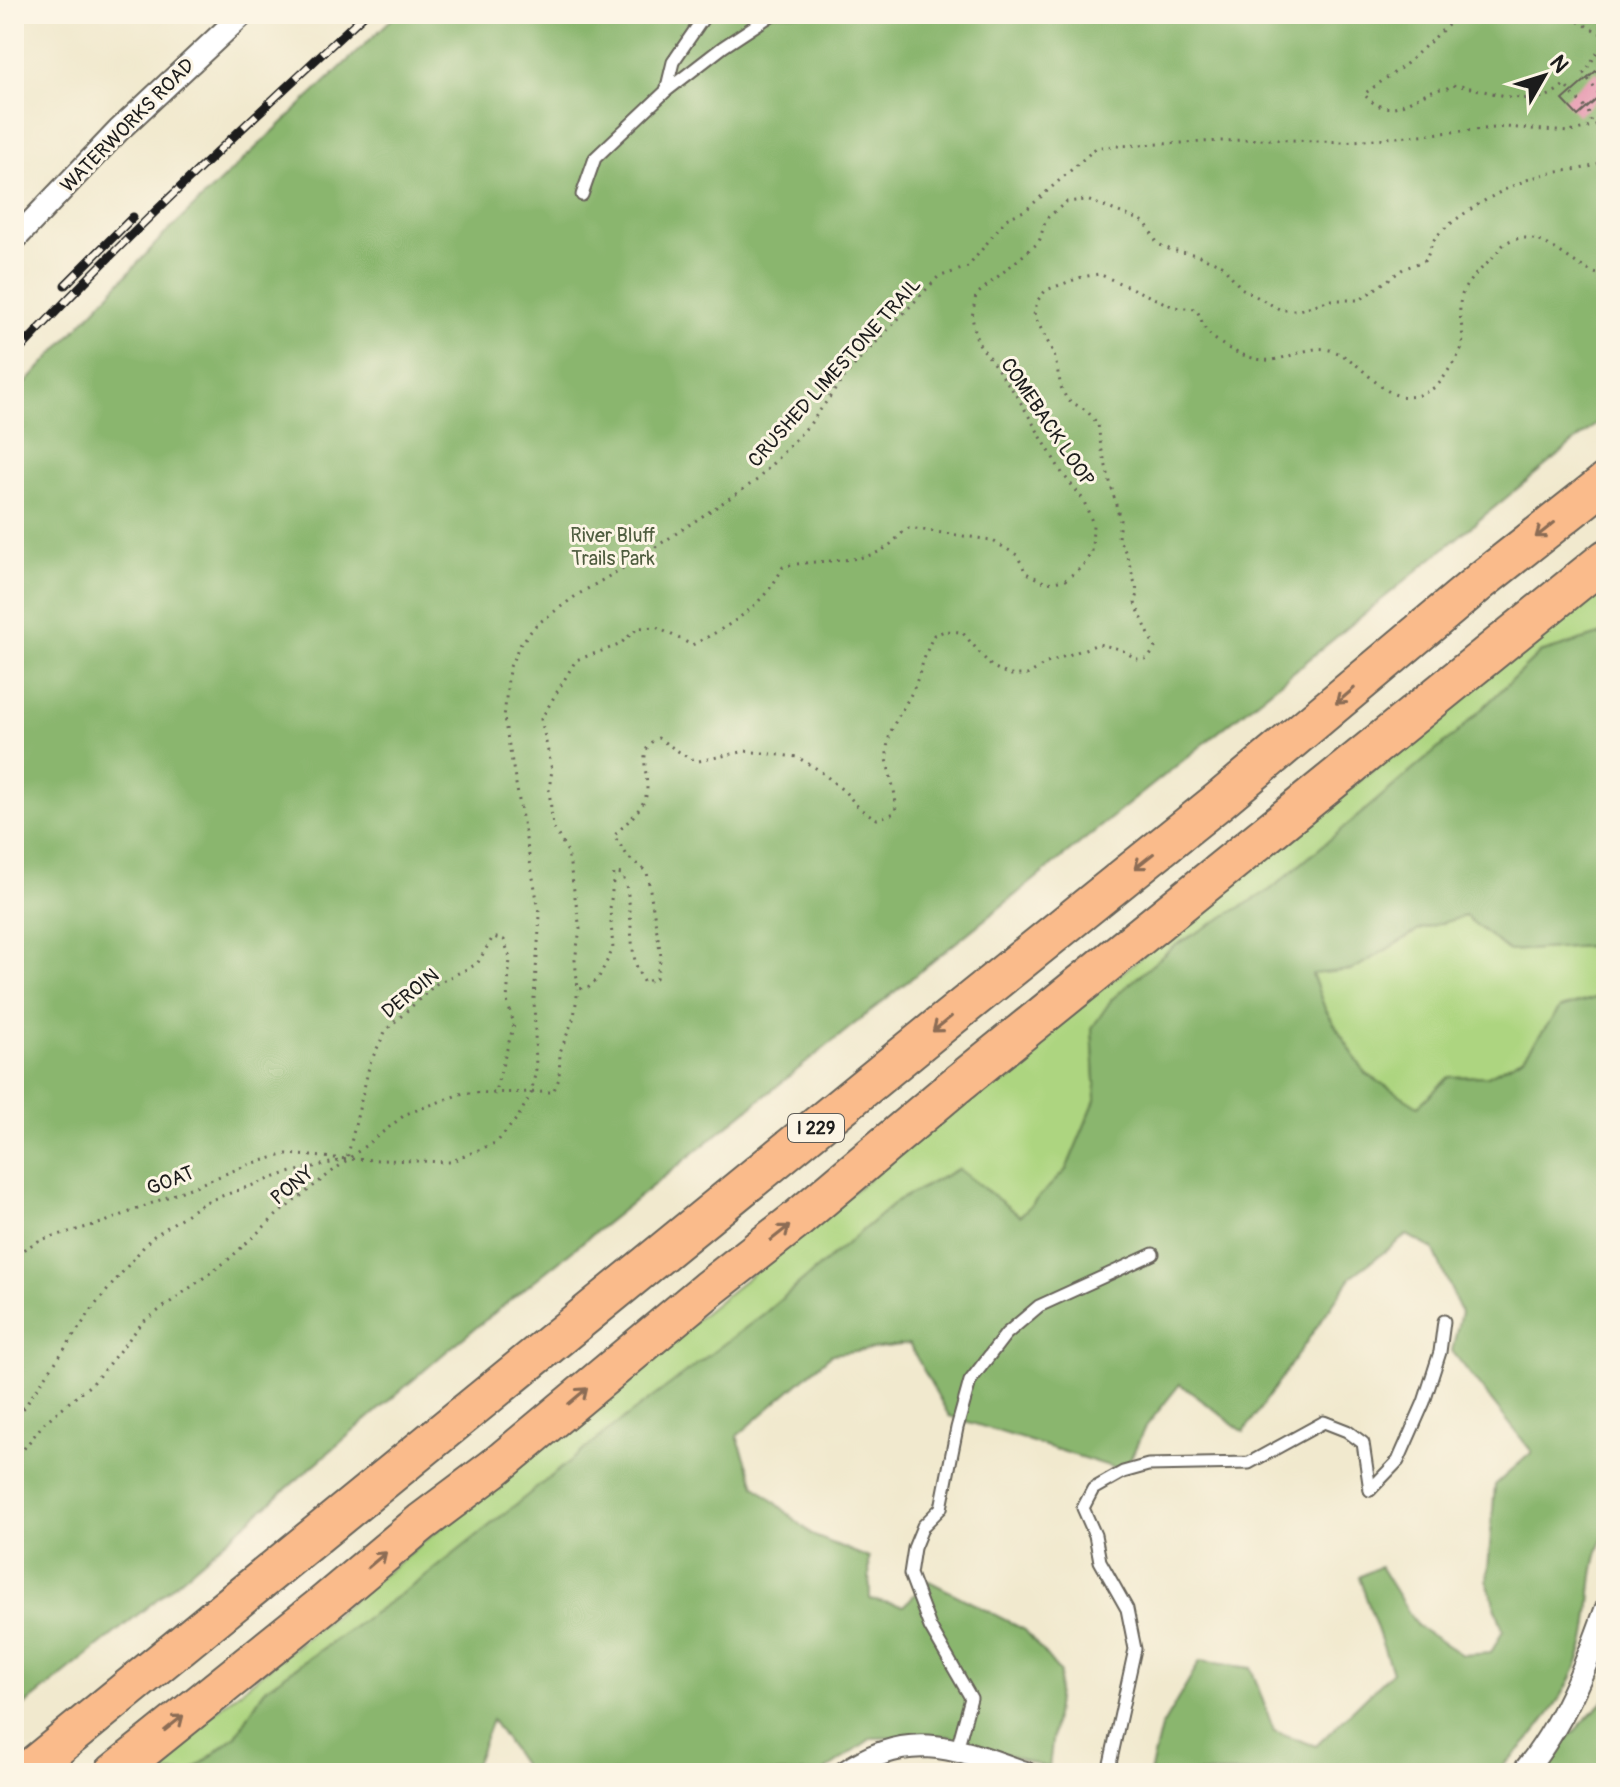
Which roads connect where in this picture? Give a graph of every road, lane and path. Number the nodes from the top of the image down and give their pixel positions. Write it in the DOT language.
graph roads {
  1 [pos="243,14"];
  2 [pos="706,14"];
  3 [pos="773,14"];
  4 [pos="1460,14"];
  5 [pos="1564,14"];
  6 [pos="1599,14"];
  7 [pos="1606,23"];
  8 [pos="666,91"];
  9 [pos="1606,105"];
  10 [pos="1606,122"];
  11 [pos="1593,126"];
  12 [pos="1606,160"];
  13 [pos="582,195"];
  14 [pos="14,240"];
  15 [pos="1606,276"];
  16 [pos="1606,482"];
  17 [pos="1606,559"];
  18 [pos="578,989"];
  19 [pos="531,1094"];
  20 [pos="494,1095"];
  21 [pos="347,1159"];
  22 [pos="1153,1254"];
  23 [pos="14,1262"];
  24 [pos="1444,1321"];
  25 [pos="14,1422"];
  26 [pos="14,1461"];
  27 [pos="1606,1610"];
  28 [pos="957,1749"];
  29 [pos="25,1773"];
  30 [pos="114,1773"];
  31 [pos="844,1773"];
  32 [pos="1025,1773"];
  33 [pos="1108,1773"];
  34 [pos="1523,1773"];
  1 -- 14 [label="street, WATERWORKS ROAD"];
  2 -- 8 [label="lane"];
  3 -- 8 [label="lane"];
  4 -- 11 [label="path"];
  5 -- 9 [label="path"];
  6 -- 7 [label="path"];
  8 -- 13 [label="lane"];
  10 -- 11 [label="path, CRUSHED LIMESTONE TRAIL"];
  11 -- 19 [label="path, CRUSHED LIMESTONE TRAIL"];
  12 -- 18 [label="path, COMEBACK LOOP"];
  15 -- 18 [label="path, COMEBACK LOOP"];
  16 -- 29 [label="highway, I 229, one-way"];
  30 -- 17 [label="highway, I 229, one-way"];
  18 -- 19 [label="path"];
  19 -- 20 [label="path, PONY"];
  19 -- 21 [label="path, CRUSHED LIMESTONE TRAIL"];
  20 -- 21 [label="path, PONY"];
  20 -- 21 [label="path, DEROIN"];
  21 -- 23 [label="path, GOAT"];
  21 -- 25 [label="path, CRUSHED LIMESTONE TRAIL"];
  21 -- 26 [label="path, PONY"];
  22 -- 28 [label="lane"];
  24 -- 33 [label="lane"];
  27 -- 34 [label="street"];
  28 -- 31 [label="street"];
  28 -- 32 [label="street"];
}
